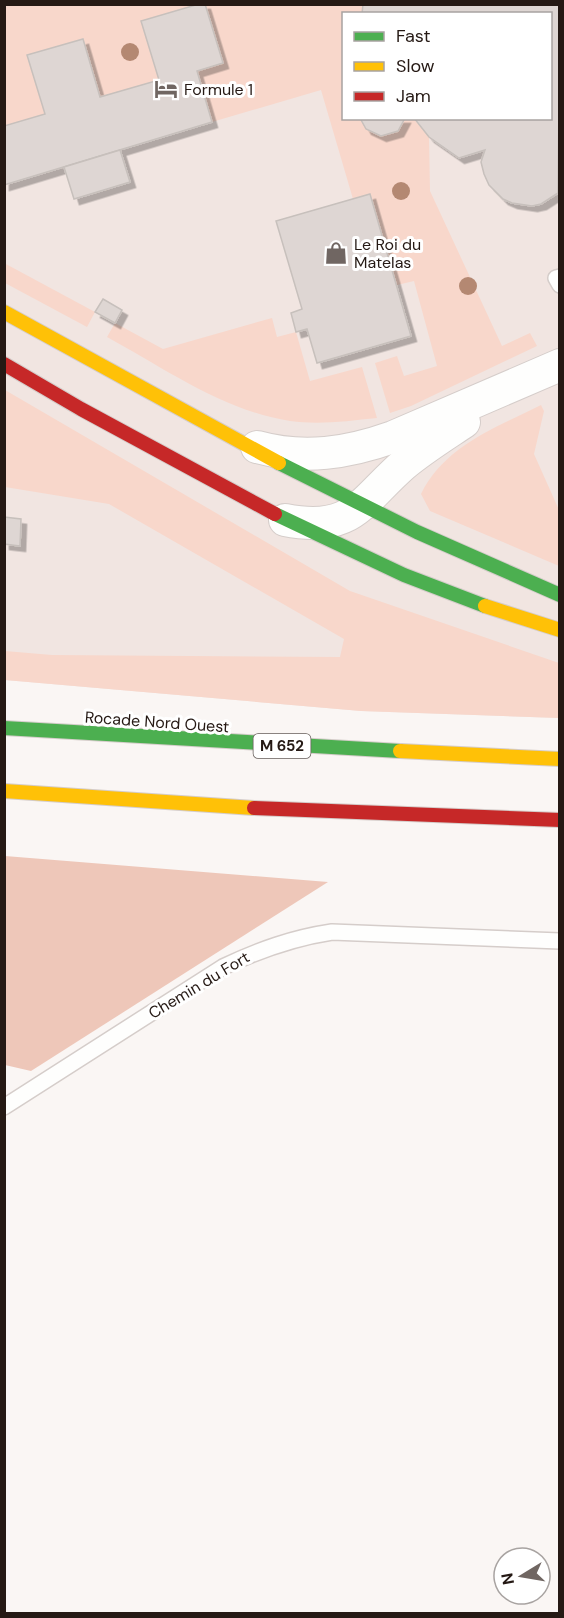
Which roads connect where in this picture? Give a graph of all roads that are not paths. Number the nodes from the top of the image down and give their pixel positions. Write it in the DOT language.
graph roads {
  1 [pos="560,277"];
  2 [pos="560,285"];
  3 [pos="4,312"];
  4 [pos="4,364"];
  5 [pos="560,365"];
  6 [pos="527,380"];
  7 [pos="245,444"];
  8 [pos="362,506"];
  9 [pos="279,518"];
  10 [pos="560,596"];
  11 [pos="560,630"];
  12 [pos="4,728"];
  13 [pos="560,759"];
  14 [pos="4,791"];
  15 [pos="560,820"];
  16 [pos="560,941"];
  17 [pos="4,1107"];
  1 -- 2 [label="lane"];
  3 -- 7 [label="main road"];
  4 -- 9 [label="main road"];
  5 -- 6 [label="street"];
  6 -- 7 [label="street"];
  6 -- 8 [label="street"];
  7 -- 8 [label="main road"];
  8 -- 9 [label="street"];
  8 -- 10 [label="main road"];
  9 -- 11 [label="main road"];
  12 -- 13 [label="main road, Rocade Nord Ouest / M 652"];
  14 -- 15 [label="main road"];
  16 -- 17 [label="lane, Chemin du Fort"];
}
